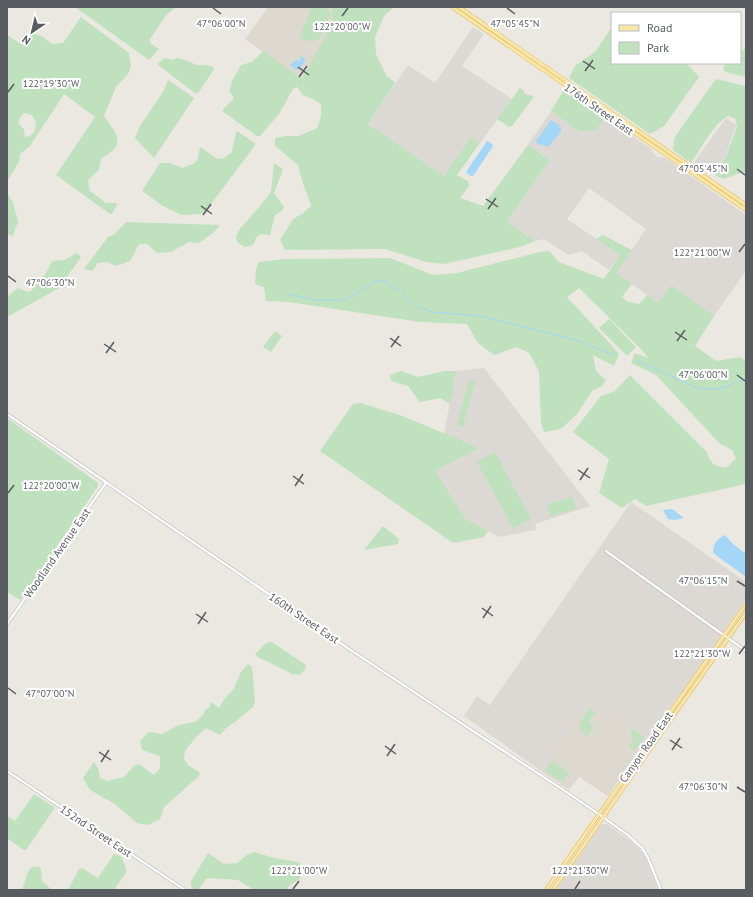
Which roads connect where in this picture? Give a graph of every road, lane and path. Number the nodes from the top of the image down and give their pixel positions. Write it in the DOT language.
graph roads {
  1 [pos="452,7"];
  2 [pos="459,7"];
  3 [pos="566,86"];
  4 [pos="580,91"];
  5 [pos="689,171"];
  6 [pos="705,176"];
  7 [pos="746,205"];
  8 [pos="746,210"];
  9 [pos="7,414"];
  10 [pos="106,483"];
  11 [pos="606,551"];
  12 [pos="746,604"];
  13 [pos="746,613"];
  14 [pos="7,624"];
  15 [pos="724,635"];
  16 [pos="728,638"];
  17 [pos="746,651"];
  18 [pos="676,704"];
  19 [pos="669,722"];
  20 [pos="7,771"];
  21 [pos="599,814"];
  22 [pos="603,817"];
  23 [pos="185,890"];
  24 [pos="546,890"];
  25 [pos="553,890"];
  26 [pos="661,890"];
  1 -- 3 [label="main road, 176th Street East"];
  2 -- 4 [label="main road, 176th Street East"];
  3 -- 4 [label="main road"];
  3 -- 5 [label="main road, 176th Street East"];
  4 -- 6 [label="main road, 176th Street East"];
  5 -- 6 [label="main road"];
  5 -- 8 [label="main road, 176th Street East"];
  6 -- 7 [label="main road, 176th Street East"];
  9 -- 10 [label="main road, 160th Street East"];
  10 -- 14 [label="main road, Woodland Avenue East"];
  10 -- 21 [label="main road, 160th Street East"];
  11 -- 15 [label="main road"];
  12 -- 15 [label="main road, Canyon Road East"];
  13 -- 16 [label="main road, Canyon Road East"];
  15 -- 16 [label="main road"];
  15 -- 18 [label="main road, Canyon Road East"];
  16 -- 17 [label="main road"];
  16 -- 19 [label="main road, Canyon Road East"];
  18 -- 19 [label="main road"];
  18 -- 21 [label="main road, Canyon Road East"];
  19 -- 22 [label="main road, Canyon Road East"];
  20 -- 23 [label="main road, 152nd Street East"];
  21 -- 22 [label="main road, 160th Street East"];
  21 -- 24 [label="main road, Canyon Road East"];
  22 -- 25 [label="main road, Canyon Road East"];
  22 -- 26 [label="main road, 160th Street East"];
}
